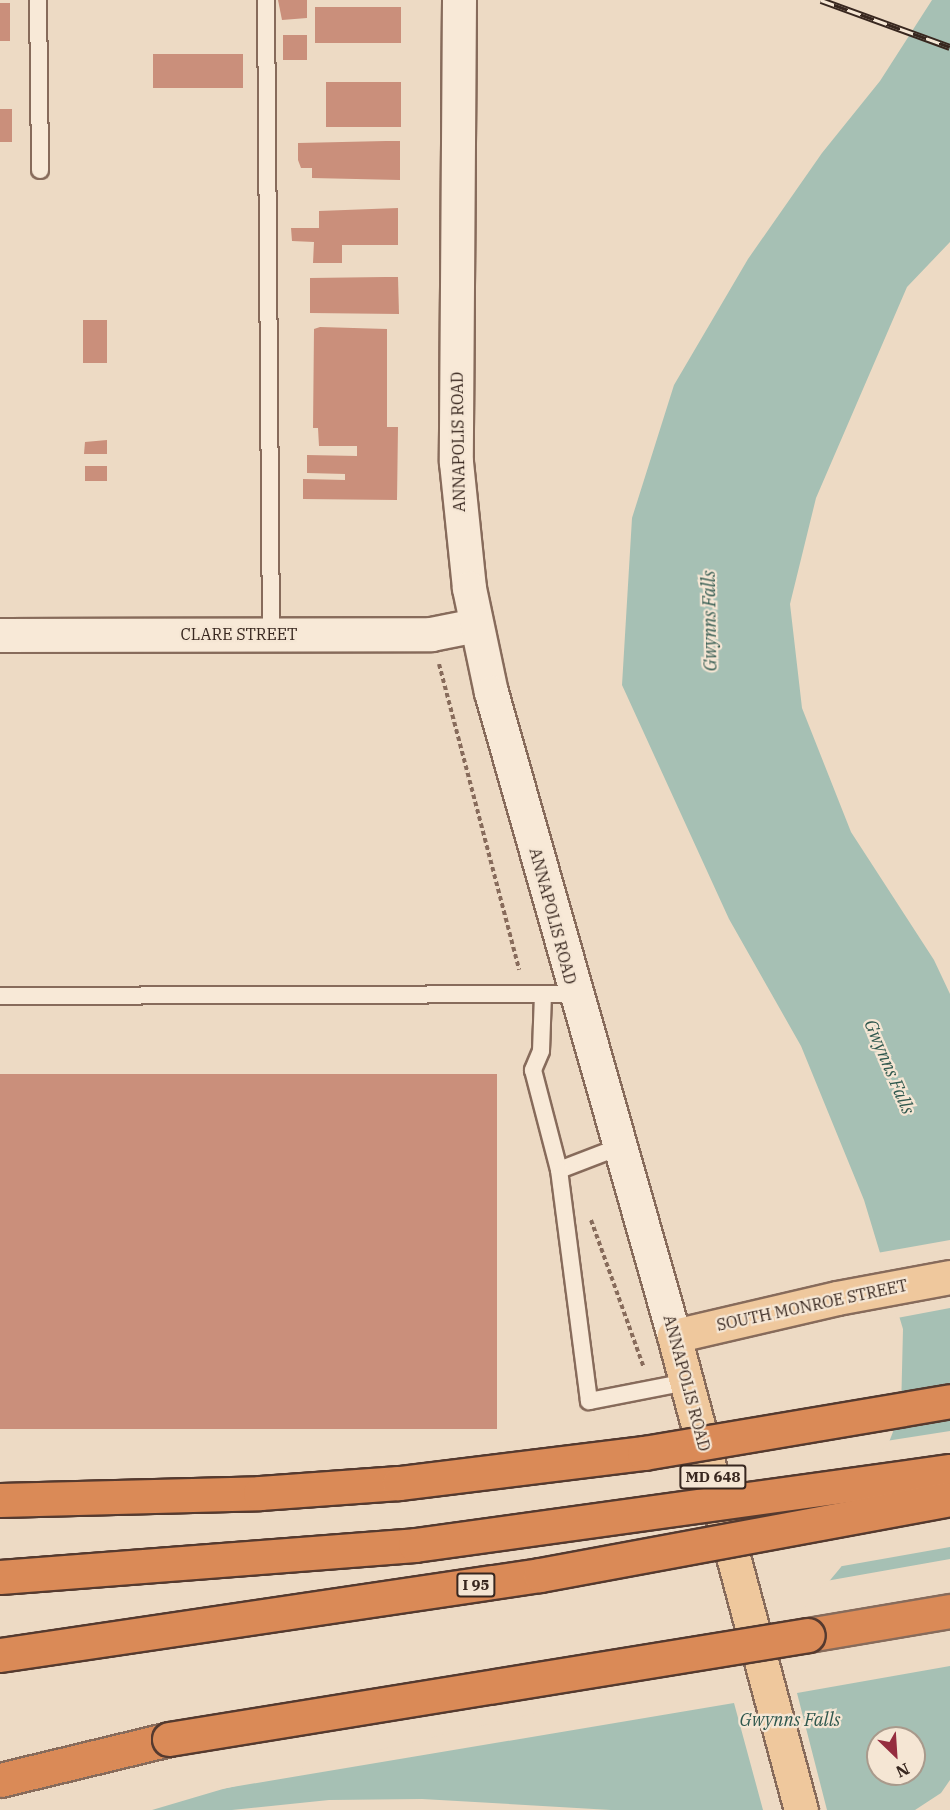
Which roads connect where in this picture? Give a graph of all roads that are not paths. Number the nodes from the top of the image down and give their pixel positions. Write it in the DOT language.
graph roads {
  1 [pos="38,0"];
  2 [pos="266,0"];
  3 [pos="459,0"];
  4 [pos="40,170"];
  5 [pos="476,625"];
  6 [pos="0,634"];
  7 [pos="271,634"];
  8 [pos="559,994"];
  9 [pos="0,996"];
  10 [pos="619,1147"];
  11 [pos="559,1170"];
  12 [pos="950,1277"];
  13 [pos="674,1336"];
  14 [pos="687,1382"];
  15 [pos="950,1401"];
  16 [pos="950,1471"];
  17 [pos="950,1499"];
  18 [pos="0,1500"];
  19 [pos="0,1576"];
  20 [pos="950,1611"];
  21 [pos="0,1655"];
  22 [pos="169,1739"];
  23 [pos="0,1759"];
  24 [pos="0,1780"];
  25 [pos="801,1810"];
  1 -- 4 [label="lane"];
  2 -- 7 [label="lane"];
  3 -- 5 [label="main road, ANNAPOLIS ROAD / MD 648"];
  5 -- 7 [label="main road, CLARE STREET"];
  5 -- 8 [label="main road, ANNAPOLIS ROAD / MD 648"];
  6 -- 7 [label="main road, CLARE STREET"];
  8 -- 9 [label="lane"];
  8 -- 10 [label="main road, ANNAPOLIS ROAD / MD 648"];
  8 -- 11 [label="lane"];
  10 -- 11 [label="lane"];
  10 -- 13 [label="main road, ANNAPOLIS ROAD / MD 648"];
  11 -- 14 [label="lane"];
  12 -- 13 [label="main road, SOUTH MONROE STREET"];
  13 -- 14 [label="main road, ANNAPOLIS ROAD / MD 648"];
  14 -- 25 [label="main road, ANNAPOLIS ROAD / MD 648"];
  15 -- 18 [label="highway, bridge"];
  16 -- 19 [label="highway, bridge"];
  17 -- 21 [label="highway, I 95, bridge"];
  20 -- 22 [label="highway, bridge"];
  22 -- 23 [label="highway"];
  22 -- 24 [label="highway"];
}
